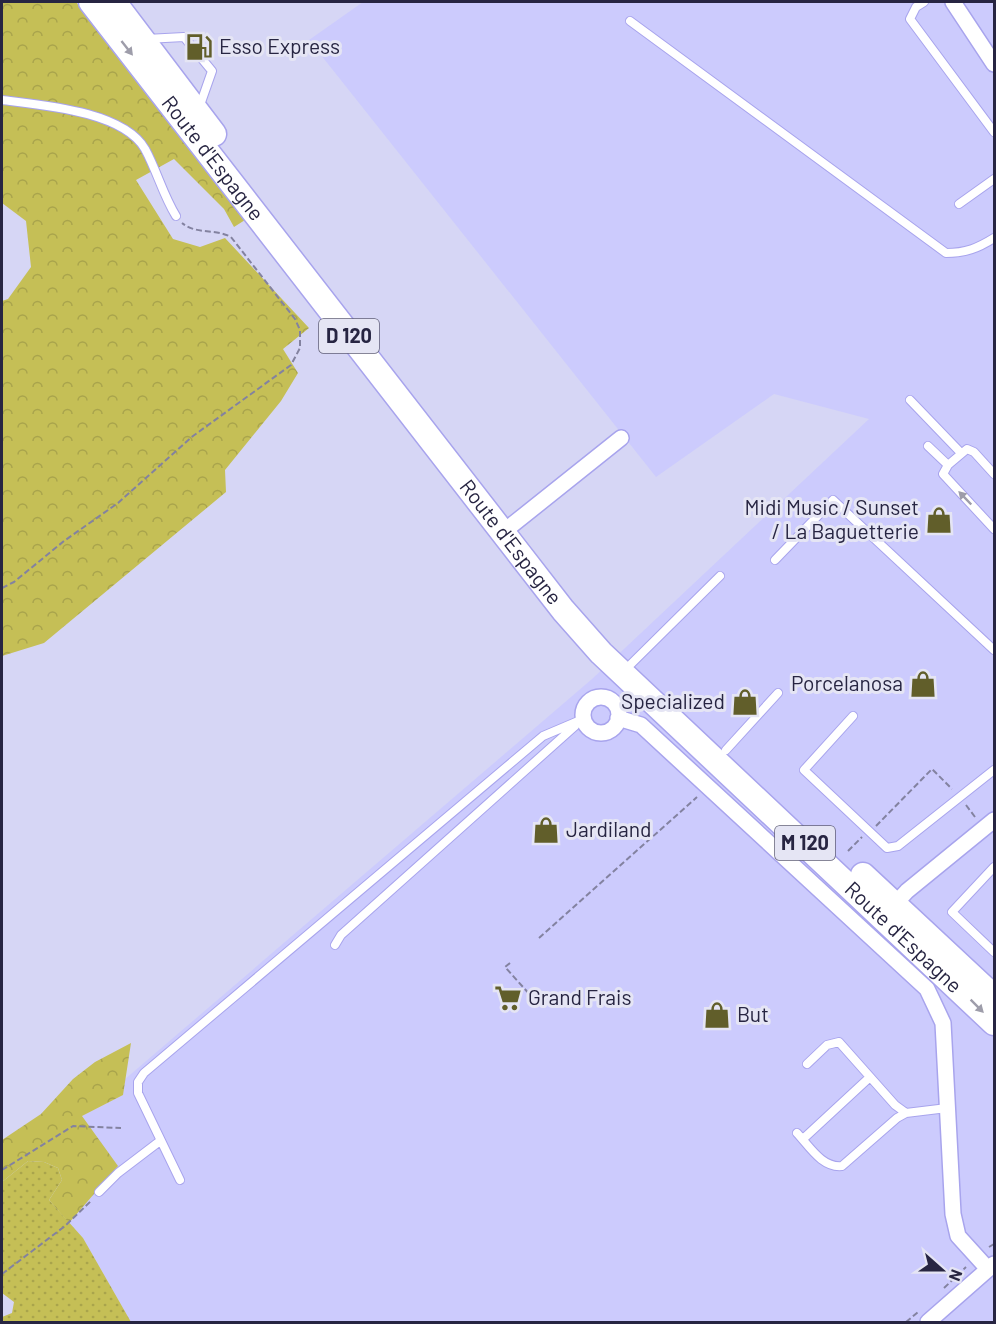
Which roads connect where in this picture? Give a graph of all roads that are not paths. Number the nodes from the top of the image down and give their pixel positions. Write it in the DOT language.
graph roads {
  1 [pos="91,2"];
  2 [pos="114,2"];
  3 [pos="924,2"];
  4 [pos="953,2"];
  5 [pos="630,21"];
  6 [pos="142,39"];
  7 [pos="994,64"];
  8 [pos="2,100"];
  9 [pos="197,112"];
  10 [pos="994,132"];
  11 [pos="994,179"];
  12 [pos="959,204"];
  13 [pos="176,216"];
  14 [pos="994,238"];
  15 [pos="910,400"];
  16 [pos="621,438"];
  17 [pos="928,446"];
  18 [pos="961,453"];
  19 [pos="948,465"];
  20 [pos="994,474"];
  21 [pos="507,529"];
  22 [pos="994,529"];
  23 [pos="776,560"];
  24 [pos="720,576"];
  25 [pos="994,650"];
  26 [pos="622,661"];
  27 [pos="778,693"];
  28 [pos="619,704"];
  29 [pos="853,716"];
  30 [pos="583,719"];
  31 [pos="726,750"];
  32 [pos="994,770"];
  33 [pos="994,820"];
  34 [pos="994,867"];
  35 [pos="895,904"];
  36 [pos="334,945"];
  37 [pos="994,952"];
  38 [pos="994,997"];
  39 [pos="994,1023"];
  40 [pos="807,1064"];
  41 [pos="870,1077"];
  42 [pos="947,1108"];
  43 [pos="906,1113"];
  44 [pos="160,1141"];
  45 [pos="180,1180"];
  46 [pos="99,1192"];
  47 [pos="991,1266"];
  48 [pos="928,1323"];
  1 -- 21 [label="main road, Route d'Espagne / D 120, one-way"];
  2 -- 6 [label="main road, Route d'Espagne / D 120"];
  3 -- 10 [label="lane"];
  4 -- 7 [label="street"];
  5 -- 14 [label="lane"];
  6 -- 9 [label="main road, Route d'Espagne / D 120"];
  6 -- 9 [label="lane"];
  8 -- 13 [label="lane"];
  9 -- 21 [label="main road, Route d'Espagne / D 120"];
  11 -- 12 [label="lane"];
  15 -- 18 [label="lane"];
  16 -- 21 [label="street"];
  17 -- 19 [label="lane"];
  18 -- 19 [label="lane"];
  18 -- 20 [label="lane"];
  22 -- 19 [label="lane, one-way"];
  21 -- 26 [label="main road, Route d'Espagne / D 120"];
  23 -- 25 [label="lane"];
  24 -- 26 [label="lane"];
  26 -- 31 [label="main road, Route d'Espagne / M 120"];
  26 -- 39 [label="main road, Route d'Espagne / M 120, one-way"];
  27 -- 31 [label="lane"];
  28 -- 30 [label="street"];
  28 -- 30 [label="street"];
  28 -- 42 [label="street, Route d'Espagne"];
  29 -- 32 [label="lane"];
  30 -- 36 [label="lane"];
  30 -- 44 [label="lane"];
  31 -- 35 [label="main road, Route d'Espagne / M 120"];
  33 -- 35 [label="street"];
  34 -- 37 [label="lane"];
  35 -- 38 [label="main road, Route d'Espagne / M 120"];
  40 -- 41 [label="lane"];
  41 -- 43 [label="lane"];
  41 -- 43 [label="lane"];
  42 -- 43 [label="lane"];
  42 -- 47 [label="street, Route d'Espagne"];
  44 -- 45 [label="lane"];
  44 -- 46 [label="lane"];
  47 -- 48 [label="street"];
}
